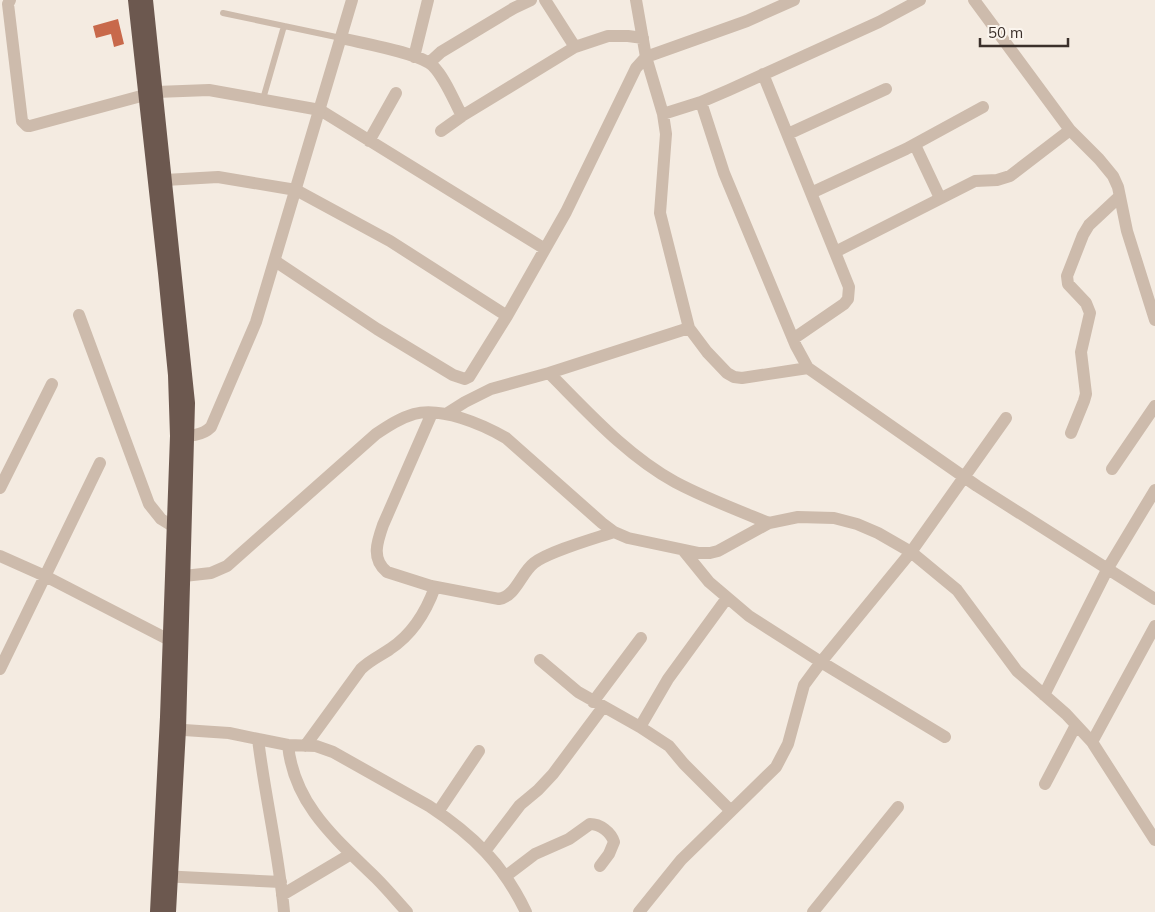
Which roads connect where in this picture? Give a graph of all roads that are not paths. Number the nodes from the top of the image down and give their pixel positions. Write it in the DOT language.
graph roads {
  1 [pos="10,0"];
  2 [pos="135,0"];
  3 [pos="146,0"];
  4 [pos="352,0"];
  5 [pos="428,0"];
  6 [pos="531,0"];
  7 [pos="545,0"];
  8 [pos="636,0"];
  9 [pos="794,0"];
  10 [pos="893,0"];
  11 [pos="920,0"];
  12 [pos="974,0"];
  13 [pos="901,11"];
  14 [pos="223,13"];
  15 [pos="284,26"];
  16 [pos="341,38"];
  17 [pos="643,38"];
  18 [pos="575,47"];
  19 [pos="414,57"];
  20 [pos="646,57"];
  21 [pos="429,63"];
  22 [pos="763,74"];
  23 [pos="886,89"];
  24 [pos="151,93"];
  25 [pos="396,93"];
  26 [pos="263,99"];
  27 [pos="701,102"];
  28 [pos="983,107"];
  29 [pos="320,110"];
  30 [pos="663,114"];
  31 [pos="462,116"];
  32 [pos="1070,130"];
  33 [pos="441,131"];
  34 [pos="788,134"];
  35 [pos="370,141"];
  36 [pos="915,144"];
  37 [pos="165,180"];
  38 [pos="296,190"];
  39 [pos="811,193"];
  40 [pos="1120,196"];
  41 [pos="940,198"];
  42 [pos="545,249"];
  43 [pos="834,252"];
  44 [pos="275,261"];
  45 [pos="79,315"];
  46 [pos="507,316"];
  47 [pos="1155,320"];
  48 [pos="689,328"];
  49 [pos="793,339"];
  50 [pos="808,368"];
  51 [pos="549,373"];
  52 [pos="52,384"];
  53 [pos="1155,406"];
  54 [pos="432,413"];
  55 [pos="446,414"];
  56 [pos="1006,418"];
  57 [pos="1071,433"];
  58 [pos="182,436"];
  59 [pos="100,463"];
  60 [pos="1112,469"];
  61 [pos="964,476"];
  62 [pos="0,488"];
  63 [pos="1155,490"];
  64 [pos="769,523"];
  65 [pos="174,527"];
  66 [pos="614,532"];
  67 [pos="683,550"];
  68 [pos="911,552"];
  69 [pos="0,556"];
  70 [pos="1108,568"];
  71 [pos="45,576"];
  72 [pos="178,577"];
  73 [pos="435,587"];
  74 [pos="727,598"];
  75 [pos="1155,600"];
  76 [pos="1155,626"];
  77 [pos="641,638"];
  78 [pos="176,643"];
  79 [pos="540,660"];
  80 [pos="821,662"];
  81 [pos="0,669"];
  82 [pos="1044,695"];
  83 [pos="598,704"];
  84 [pos="1076,725"];
  85 [pos="640,727"];
  86 [pos="173,729"];
  87 [pos="945,737"];
  88 [pos="258,739"];
  89 [pos="1092,742"];
  90 [pos="288,745"];
  91 [pos="304,746"];
  92 [pos="479,752"];
  93 [pos="1045,784"];
  94 [pos="898,808"];
  95 [pos="731,811"];
  96 [pos="438,812"];
  97 [pos="1155,840"];
  98 [pos="485,851"];
  99 [pos="351,854"];
  100 [pos="600,866"];
  101 [pos="165,876"];
  102 [pos="506,876"];
  103 [pos="282,889"];
  104 [pos="158,912"];
  105 [pos="169,912"];
  106 [pos="284,912"];
  107 [pos="407,912"];
  108 [pos="526,912"];
  109 [pos="639,912"];
  110 [pos="813,912"];
  1 -- 24 [label="street"];
  2 -- 24 [label="highway"];
  3 -- 24 [label="highway"];
  4 -- 16 [label="street"];
  5 -- 19 [label="street"];
  6 -- 21 [label="street"];
  7 -- 18 [label="street"];
  8 -- 17 [label="street"];
  9 -- 20 [label="street"];
  10 -- 13 [label="street"];
  11 -- 13 [label="street"];
  12 -- 32 [label="street"];
  13 -- 22 [label="street"];
  14 -- 15 [label="lane"];
  15 -- 16 [label="lane"];
  15 -- 26 [label="lane"];
  16 -- 19 [label="street"];
  16 -- 29 [label="street"];
  17 -- 18 [label="street"];
  17 -- 20 [label="street"];
  18 -- 31 [label="street"];
  19 -- 21 [label="street"];
  20 -- 30 [label="street"];
  20 -- 42 [label="street"];
  21 -- 31 [label="street"];
  22 -- 27 [label="street"];
  22 -- 34 [label="street"];
  23 -- 34 [label="street"];
  24 -- 26 [label="street"];
  24 -- 37 [label="highway"];
  24 -- 58 [label="highway"];
  25 -- 35 [label="street"];
  26 -- 29 [label="street"];
  27 -- 30 [label="street"];
  27 -- 49 [label="street"];
  28 -- 36 [label="street"];
  29 -- 35 [label="street"];
  29 -- 38 [label="street"];
  30 -- 48 [label="street"];
  31 -- 33 [label="street"];
  32 -- 40 [label="street"];
  32 -- 41 [label="street"];
  34 -- 39 [label="street"];
  35 -- 42 [label="street"];
  36 -- 39 [label="street"];
  36 -- 41 [label="street"];
  37 -- 38 [label="street"];
  37 -- 58 [label="highway"];
  38 -- 44 [label="street"];
  38 -- 46 [label="street"];
  39 -- 43 [label="street"];
  40 -- 47 [label="street"];
  40 -- 57 [label="street"];
  41 -- 43 [label="street"];
  42 -- 46 [label="street"];
  43 -- 49 [label="street"];
  44 -- 46 [label="street"];
  44 -- 58 [label="street"];
  45 -- 65 [label="street"];
  48 -- 50 [label="street"];
  48 -- 51 [label="street"];
  49 -- 50 [label="street"];
  50 -- 61 [label="street"];
  51 -- 55 [label="street"];
  51 -- 64 [label="street"];
  52 -- 62 [label="street"];
  53 -- 60 [label="street"];
  54 -- 55 [label="street"];
  54 -- 72 [label="street"];
  54 -- 73 [label="street"];
  55 -- 66 [label="street"];
  56 -- 61 [label="street"];
  58 -- 65 [label="highway"];
  58 -- 72 [label="highway"];
  59 -- 71 [label="street"];
  61 -- 68 [label="street"];
  61 -- 70 [label="street"];
  63 -- 70 [label="street"];
  64 -- 67 [label="street"];
  64 -- 68 [label="street"];
  65 -- 72 [label="highway"];
  66 -- 67 [label="street"];
  66 -- 73 [label="street"];
  67 -- 74 [label="street"];
  68 -- 80 [label="street"];
  68 -- 82 [label="street"];
  69 -- 71 [label="street"];
  70 -- 75 [label="street"];
  70 -- 82 [label="street"];
  71 -- 78 [label="street"];
  71 -- 81 [label="street"];
  72 -- 78 [label="highway"];
  73 -- 91 [label="street"];
  74 -- 80 [label="street"];
  74 -- 85 [label="street"];
  76 -- 89 [label="street"];
  77 -- 83 [label="street"];
  78 -- 86 [label="highway"];
  79 -- 83 [label="street"];
  80 -- 87 [label="street"];
  80 -- 95 [label="street"];
  82 -- 84 [label="street"];
  83 -- 85 [label="street"];
  83 -- 98 [label="street"];
  84 -- 89 [label="street"];
  84 -- 93 [label="street"];
  85 -- 95 [label="street"];
  86 -- 88 [label="street"];
  86 -- 101 [label="highway"];
  88 -- 90 [label="street"];
  88 -- 103 [label="street"];
  89 -- 97 [label="street"];
  90 -- 91 [label="street"];
  90 -- 99 [label="street"];
  91 -- 96 [label="street"];
  92 -- 96 [label="street"];
  94 -- 110 [label="street"];
  95 -- 109 [label="street"];
  96 -- 98 [label="street"];
  98 -- 102 [label="street"];
  99 -- 103 [label="street"];
  99 -- 107 [label="street"];
  100 -- 102 [label="street"];
  101 -- 103 [label="street"];
  101 -- 104 [label="highway"];
  101 -- 105 [label="highway"];
  102 -- 108 [label="street"];
  103 -- 106 [label="street"];
}
